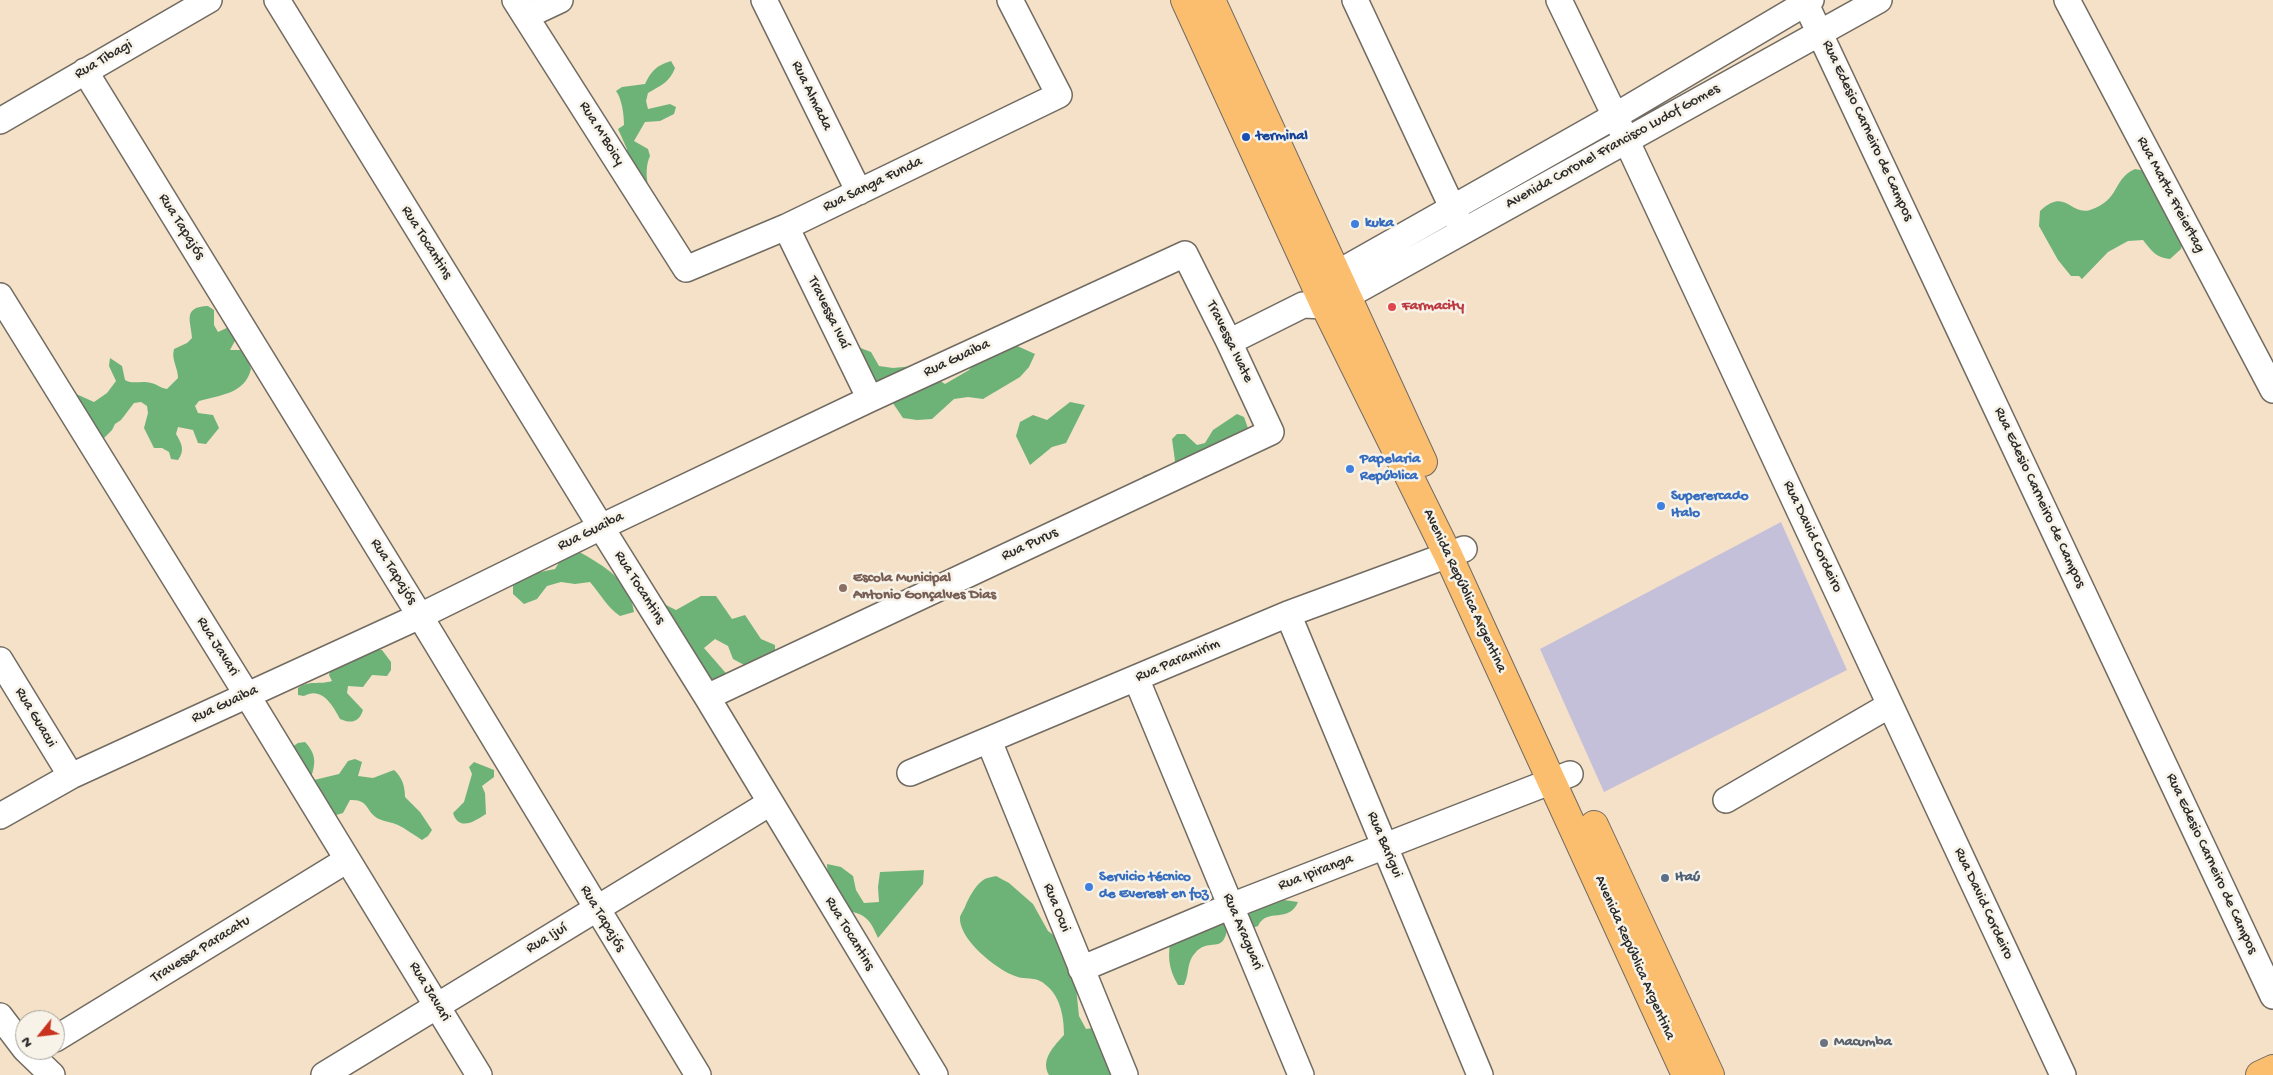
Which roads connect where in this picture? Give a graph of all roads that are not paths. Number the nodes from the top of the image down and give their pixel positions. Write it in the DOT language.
graph roads {
  1 [pos="209,0"];
  2 [pos="277,0"];
  3 [pos="560,0"];
  4 [pos="764,0"];
  5 [pos="1010,0"];
  6 [pos="1185,0"];
  7 [pos="1211,0"];
  8 [pos="1355,0"];
  9 [pos="1559,0"];
  10 [pos="1879,0"];
  11 [pos="2067,0"];
  12 [pos="1807,1"];
  13 [pos="520,8"];
  14 [pos="1820,32"];
  15 [pos="85,71"];
  16 [pos="1615,116"];
  17 [pos="0,121"];
  18 [pos="1626,139"];
  19 [pos="859,192"];
  20 [pos="1452,208"];
  21 [pos="786,227"];
  22 [pos="1463,231"];
  23 [pos="1185,254"];
  24 [pos="686,270"];
  25 [pos="1325,293"];
  26 [pos="0,296"];
  27 [pos="1230,342"];
  28 [pos="2273,390"];
  29 [pos="870,400"];
  30 [pos="1271,432"];
  31 [pos="601,527"];
  32 [pos="1456,552"];
  33 [pos="1288,614"];
  34 [pos="420,616"];
  35 [pos="0,660"];
  36 [pos="1136,678"];
  37 [pos="247,694"];
  38 [pos="707,696"];
  39 [pos="1890,704"];
  40 [pos="989,741"];
  41 [pos="910,773"];
  42 [pos="70,776"];
  43 [pos="1562,778"];
  44 [pos="1726,800"];
  45 [pos="770,803"];
  46 [pos="0,816"];
  47 [pos="1385,847"];
  48 [pos="347,860"];
  49 [pos="1231,906"];
  50 [pos="596,910"];
  51 [pos="1081,969"];
  52 [pos="2273,996"];
  53 [pos="437,1005"];
  54 [pos="0,1016"];
  55 [pos="15,1034"];
  56 [pos="65,1034"];
  57 [pos="38,1060"];
  58 [pos="2273,1069"];
  59 [pos="52,1075"];
  60 [pos="324,1075"];
  61 [pos="479,1075"];
  62 [pos="698,1075"];
  63 [pos="935,1075"];
  64 [pos="1125,1075"];
  65 [pos="1301,1075"];
  66 [pos="1480,1075"];
  67 [pos="1686,1075"];
  68 [pos="1710,1075"];
  69 [pos="2063,1075"];
  70 [pos="2260,1075"];
  1 -- 15 [label="street, Rua Tibagi"];
  2 -- 31 [label="street, Rua Tocantins"];
  3 -- 13 [label="street"];
  4 -- 19 [label="street, Rua Almada"];
  5 -- 19 [label="street, Rua Sanga Funda"];
  6 -- 25 [label="main road, Avenida República Argentina"];
  7 -- 25 [label="main road, Avenida República Argentina"];
  8 -- 20 [label="street"];
  9 -- 16 [label="street, Rua David Cordeiro"];
  10 -- 14 [label="street, Avenida Coronel Francisco Ludof Gomes"];
  11 -- 28 [label="street, Rua Marta Freiertag"];
  12 -- 14 [label="street, Rua Edesio Carneiro de Campos"];
  12 -- 16 [label="street, Avenida Coronel Francisco Ludof Gomes"];
  13 -- 24 [label="street, Rua M'Boicy"];
  14 -- 18 [label="street, Avenida Coronel Francisco Ludof Gomes"];
  14 -- 52 [label="street, Rua Edesio Carneiro de Campos"];
  15 -- 17 [label="street, Rua Tibagi"];
  15 -- 34 [label="street, Rua Tapajós"];
  16 -- 18 [label="street, Rua David Cordeiro"];
  16 -- 20 [label="street, Avenida Coronel Francisco Ludof Gomes"];
  18 -- 22 [label="street, Avenida Coronel Francisco Ludof Gomes"];
  18 -- 39 [label="street, Rua David Cordeiro"];
  19 -- 21 [label="street, Rua Sanga Funda"];
  20 -- 22 [label="street"];
  20 -- 25 [label="street, Avenida Coronel Francisco Ludof Gomes"];
  21 -- 24 [label="street, Rua Sanga Funda"];
  21 -- 29 [label="street, Travessa Ivaí"];
  22 -- 25 [label="street, Avenida Coronel Francisco Ludof Gomes"];
  23 -- 27 [label="street, Travessa Ivate"];
  23 -- 29 [label="street, Rua Guaiba"];
  25 -- 27 [label="street"];
  25 -- 32 [label="main road, Avenida República Argentina"];
  26 -- 37 [label="street, Rua Javari"];
  27 -- 30 [label="street, Travessa Ivate"];
  29 -- 31 [label="street, Rua Guaiba"];
  30 -- 38 [label="street, Rua Purus"];
  31 -- 34 [label="street, Rua Guaiba"];
  31 -- 38 [label="street, Rua Tocantins"];
  32 -- 33 [label="street, Rua Paramirim"];
  32 -- 43 [label="main road, Avenida República Argentina"];
  33 -- 36 [label="street, Rua Paramirim"];
  33 -- 47 [label="street, Rua Barigui"];
  34 -- 37 [label="street, Rua Guaiba"];
  34 -- 50 [label="street, Rua Tapajós"];
  35 -- 42 [label="street, Rua Guacui"];
  36 -- 40 [label="street, Rua Paramirim"];
  36 -- 49 [label="street, Rua Araguari"];
  37 -- 42 [label="street, Rua Guaiba"];
  37 -- 48 [label="street, Rua Javari"];
  38 -- 45 [label="street, Rua Tocantins"];
  39 -- 44 [label="street"];
  39 -- 69 [label="street, Rua David Cordeiro"];
  40 -- 41 [label="street, Rua Paramirim"];
  40 -- 51 [label="street, Rua Ocui"];
  42 -- 46 [label="street, Rua Guaiba"];
  43 -- 47 [label="street, Rua Ipiranga"];
  43 -- 67 [label="main road, Avenida República Argentina"];
  43 -- 68 [label="main road, Avenida República Argentina"];
  45 -- 50 [label="street, Rua Ijuí"];
  45 -- 63 [label="street, Rua Tocantins"];
  47 -- 49 [label="street, Rua Ipiranga"];
  47 -- 66 [label="street, Rua Barigui"];
  48 -- 53 [label="street, Rua Javari"];
  48 -- 56 [label="street, Travessa Paracatu"];
  49 -- 51 [label="street, Rua Ipiranga"];
  49 -- 65 [label="street, Rua Araguari"];
  50 -- 53 [label="street, Rua Ijuí"];
  50 -- 62 [label="street, Rua Tapajós"];
  51 -- 64 [label="street, Rua Ocui"];
  53 -- 60 [label="street, Rua Ijuí"];
  53 -- 61 [label="street, Rua Javari"];
  54 -- 55 [label="street"];
  57 -- 59 [label="street"];
  58 -- 70 [label="main road"];
}
